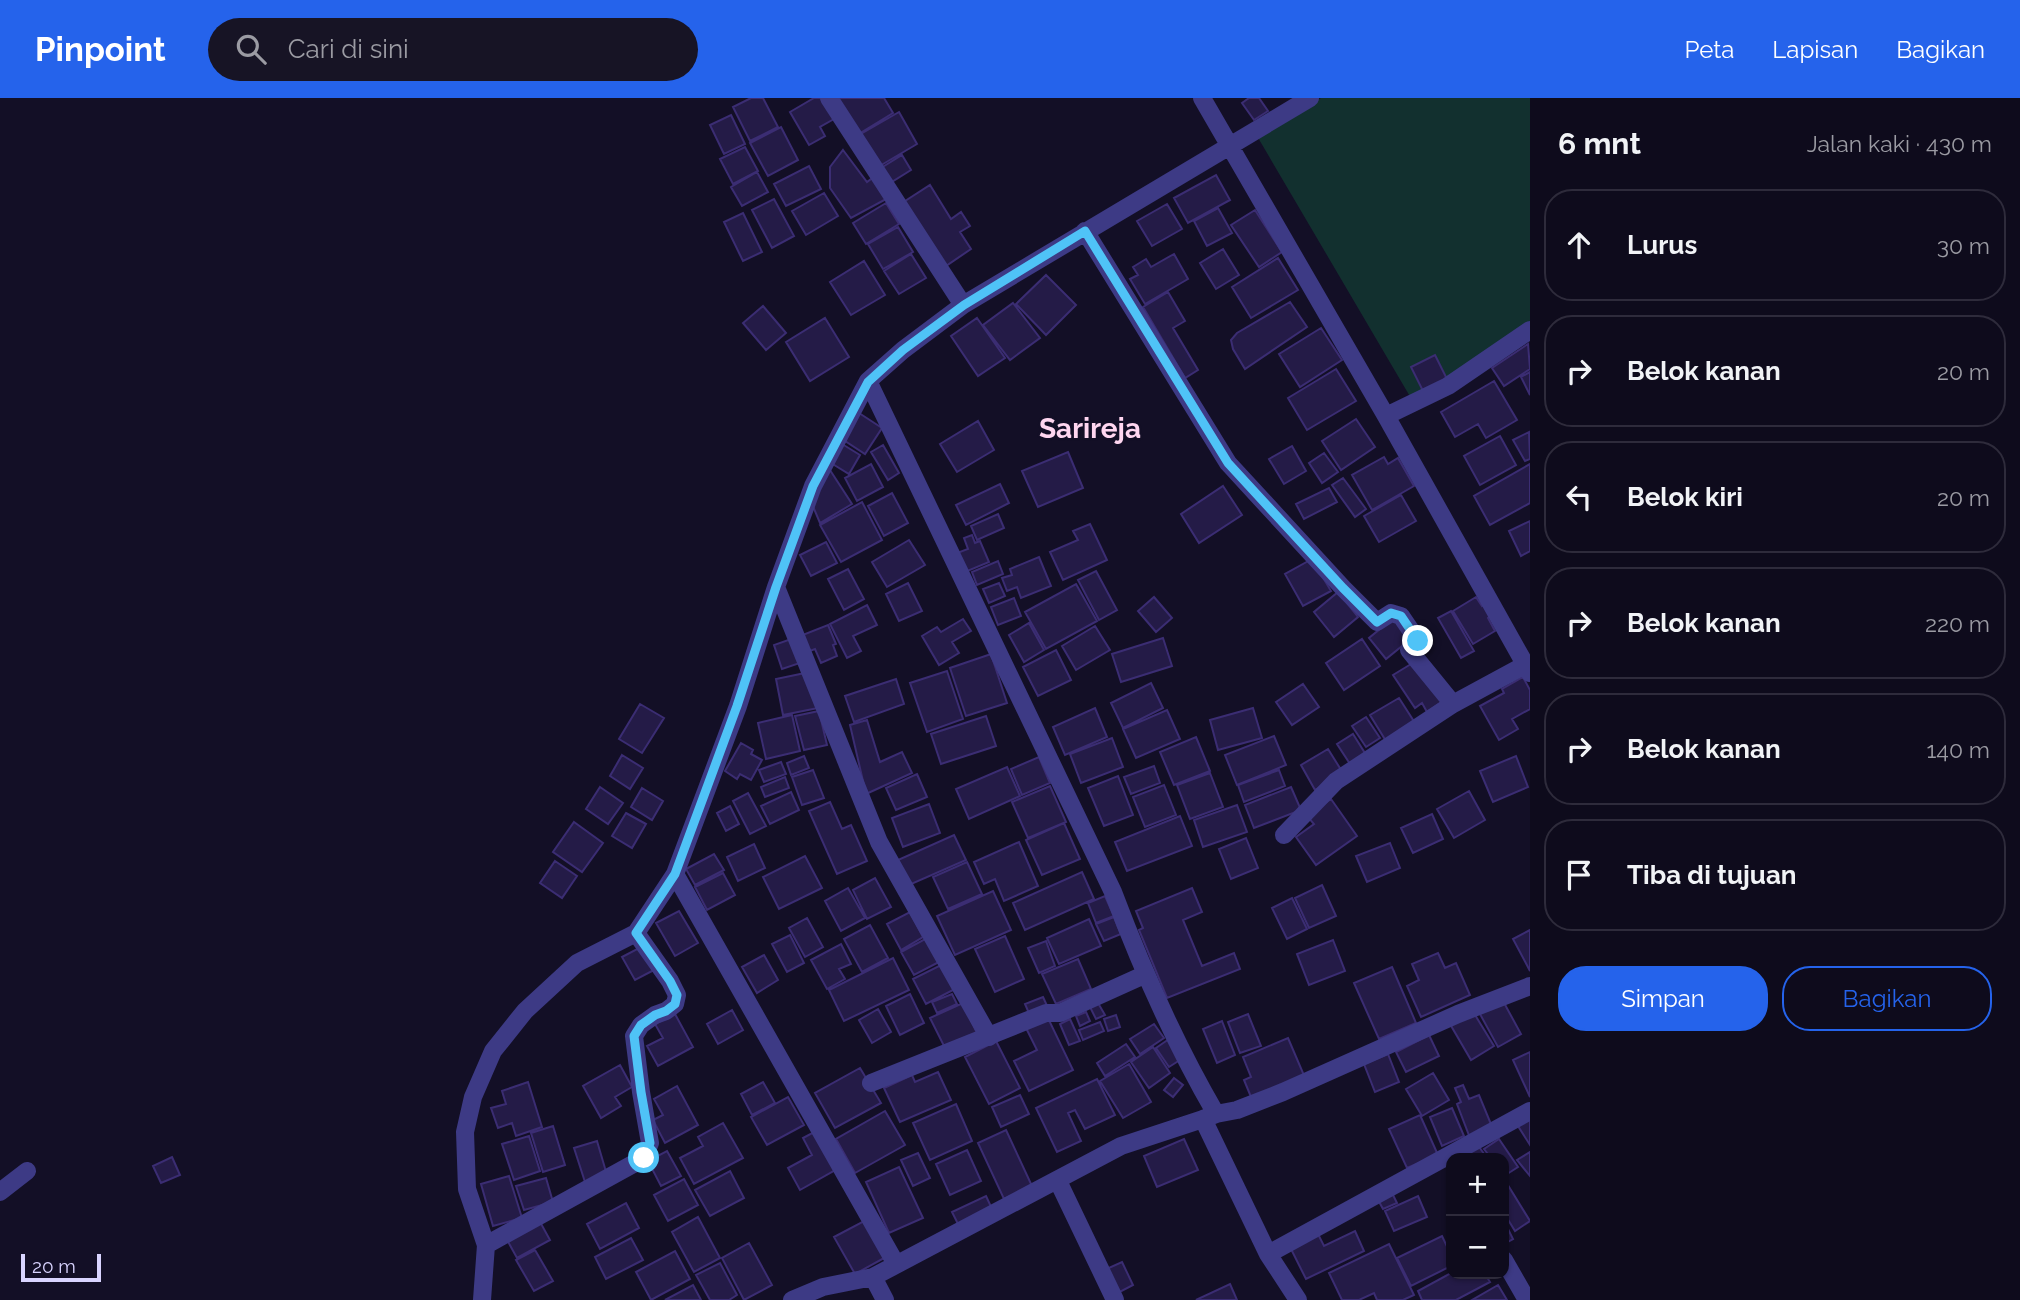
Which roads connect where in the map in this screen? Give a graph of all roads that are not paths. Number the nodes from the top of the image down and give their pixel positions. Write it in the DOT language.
graph roads {
  1 [pos="829,98"];
  2 [pos="1202,98"];
  3 [pos="1310,98"];
  4 [pos="1229,146"];
  5 [pos="1085,231"];
  6 [pos="964,305"];
  7 [pos="1530,330"];
  8 [pos="868,382"];
  9 [pos="1386,416"];
  10 [pos="776,587"];
  11 [pos="1528,669"];
  12 [pos="1453,704"];
  13 [pos="1284,835"];
  14 [pos="675,874"];
  15 [pos="636,933"];
  16 [pos="1144,975"];
  17 [pos="1530,986"];
  18 [pos="989,1037"];
  19 [pos="871,1083"];
  20 [pos="1530,1111"];
  21 [pos="1209,1117"];
  22 [pos="1465,1153"];
  23 [pos="1446,1165"];
  24 [pos="27,1171"];
  25 [pos="1058,1181"];
  26 [pos="0,1192"];
  27 [pos="486,1245"];
  28 [pos="1268,1254"];
  29 [pos="896,1264"];
  30 [pos="1509,1269"];
  31 [pos="873,1277"];
  32 [pos="482,1300"];
  33 [pos="792,1300"];
  34 [pos="885,1300"];
  35 [pos="1115,1300"];
  36 [pos="1298,1300"];
  37 [pos="1527,1300"];
  1 -- 6 [label="street"];
  2 -- 4 [label="street"];
  3 -- 4 [label="street"];
  4 -- 5 [label="street"];
  4 -- 9 [label="street"];
  5 -- 6 [label="street"];
  5 -- 12 [label="street"];
  6 -- 8 [label="street"];
  7 -- 9 [label="street"];
  8 -- 10 [label="street"];
  8 -- 16 [label="street"];
  9 -- 11 [label="street"];
  10 -- 14 [label="street"];
  10 -- 18 [label="street"];
  11 -- 12 [label="street"];
  12 -- 13 [label="street"];
  14 -- 15 [label="street"];
  14 -- 29 [label="street"];
  15 -- 27 [label="street"];
  15 -- 27 [label="street"];
  16 -- 18 [label="street"];
  16 -- 21 [label="street"];
  17 -- 21 [label="street"];
  18 -- 19 [label="street"];
  20 -- 22 [label="street"];
  21 -- 25 [label="street"];
  21 -- 28 [label="street"];
  23 -- 28 [label="street"];
  24 -- 26 [label="street"];
  25 -- 29 [label="street"];
  25 -- 35 [label="street"];
  27 -- 32 [label="street"];
  28 -- 36 [label="street"];
  29 -- 31 [label="street"];
  30 -- 37 [label="street"];
  31 -- 33 [label="street"];
  31 -- 34 [label="street"];
}
